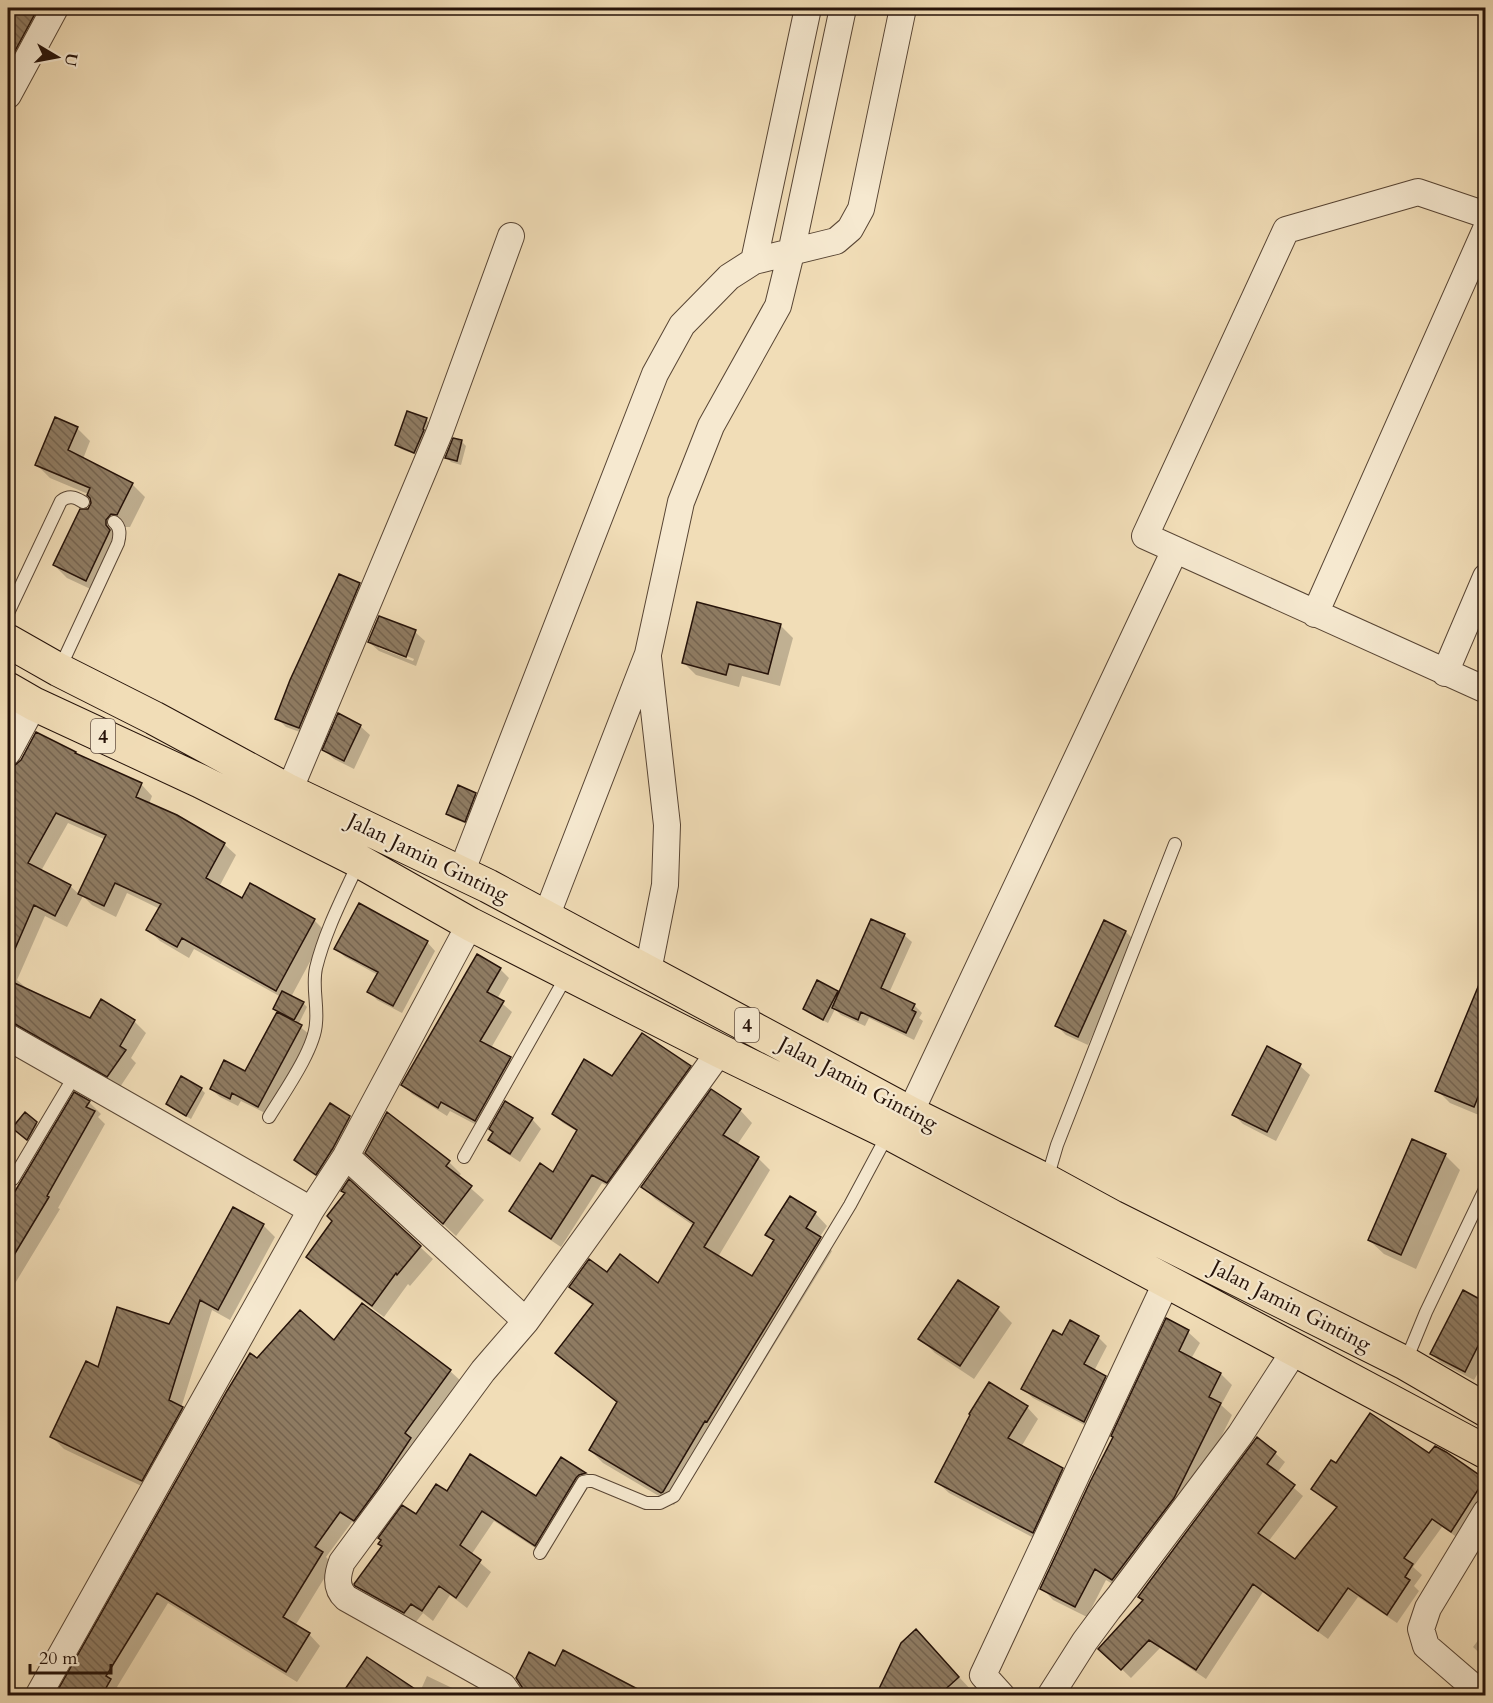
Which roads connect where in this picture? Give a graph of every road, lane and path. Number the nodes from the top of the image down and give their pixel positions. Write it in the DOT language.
graph roads {
  1 [pos="55,8"];
  2 [pos="808,8"];
  3 [pos="843,8"];
  4 [pos="903,8"];
  5 [pos="8,95"];
  6 [pos="1485,215"];
  7 [pos="1485,229"];
  8 [pos="511,236"];
  9 [pos="791,253"];
  10 [pos="754,261"];
  11 [pos="83,502"];
  12 [pos="114,522"];
  13 [pos="1175,550"];
  14 [pos="1485,577"];
  15 [pos="8,613"];
  16 [pos="1315,614"];
  17 [pos="8,641"];
  18 [pos="648,654"];
  19 [pos="59,670"];
  20 [pos="1445,673"];
  21 [pos="1485,690"];
  22 [pos="21,697"];
  23 [pos="8,752"];
  24 [pos="290,791"];
  25 [pos="1175,844"];
  26 [pos="359,861"];
  27 [pos="461,873"];
  28 [pos="546,917"];
  29 [pos="470,924"];
  30 [pos="648,971"];
  31 [pos="568,974"];
  32 [pos="8,1037"];
  33 [pos="720,1051"];
  34 [pos="75,1075"];
  35 [pos="269,1117"];
  36 [pos="899,1123"];
  37 [pos="346,1156"];
  38 [pos="464,1157"];
  39 [pos="13,1179"];
  40 [pos="1047,1181"];
  41 [pos="1485,1187"];
  42 [pos="311,1210"];
  43 [pos="1167,1281"];
  44 [pos="526,1321"];
  45 [pos="1295,1350"];
  46 [pos="1405,1363"];
  47 [pos="1485,1410"];
  48 [pos="1485,1452"];
  49 [pos="1485,1512"];
  50 [pos="540,1553"];
  51 [pos="38,1695"];
  52 [pos="510,1695"];
  53 [pos="1002,1695"];
  54 [pos="1050,1695"];
  55 [pos="1484,1695"];
  1 -- 5 [label="street"];
  2 -- 10 [label="street"];
  3 -- 9 [label="street"];
  4 -- 9 [label="street"];
  6 -- 13 [label="street"];
  7 -- 16 [label="street"];
  8 -- 24 [label="street"];
  9 -- 10 [label="street"];
  9 -- 18 [label="street"];
  10 -- 27 [label="street"];
  11 -- 15 [label="lane"];
  12 -- 19 [label="lane"];
  13 -- 16 [label="street"];
  13 -- 36 [label="street"];
  14 -- 20 [label="street"];
  16 -- 20 [label="street"];
  17 -- 19 [label="highway, Jalan Jamin Ginting / 4"];
  18 -- 28 [label="street"];
  18 -- 30 [label="street"];
  19 -- 24 [label="highway, Jalan Jamin Ginting / 4"];
  20 -- 21 [label="street"];
  22 -- 23 [label="street"];
  22 -- 26 [label="highway, Jalan Jamin Ginting / 4"];
  24 -- 27 [label="highway, Jalan Jamin Ginting / 4"];
  25 -- 40 [label="lane"];
  26 -- 29 [label="highway, Jalan Jamin Ginting / 4"];
  26 -- 35 [label="lane"];
  27 -- 28 [label="highway, Jalan Jamin Ginting / 4"];
  28 -- 30 [label="highway, Jalan Jamin Ginting / 4"];
  29 -- 31 [label="highway, Jalan Jamin Ginting / 4"];
  29 -- 37 [label="street"];
  30 -- 36 [label="highway, Jalan Jamin Ginting / 4"];
  31 -- 33 [label="highway, Jalan Jamin Ginting / 4"];
  31 -- 38 [label="lane"];
  32 -- 34 [label="street"];
  33 -- 36 [label="highway, Jalan Jamin Ginting / 4"];
  33 -- 44 [label="street"];
  34 -- 39 [label="lane"];
  34 -- 42 [label="street"];
  36 -- 40 [label="highway, Jalan Jamin Ginting / 4"];
  36 -- 43 [label="highway, Jalan Jamin Ginting / 4"];
  36 -- 50 [label="lane"];
  37 -- 42 [label="street"];
  37 -- 44 [label="street"];
  40 -- 46 [label="highway, Jalan Jamin Ginting / 4"];
  41 -- 46 [label="lane"];
  42 -- 51 [label="street"];
  43 -- 45 [label="highway, Jalan Jamin Ginting / 4"];
  43 -- 53 [label="street"];
  44 -- 52 [label="street"];
  45 -- 48 [label="highway, Jalan Jamin Ginting / 4"];
  45 -- 54 [label="street"];
  46 -- 47 [label="highway, Jalan Jamin Ginting / 4"];
  49 -- 55 [label="street"];
}
